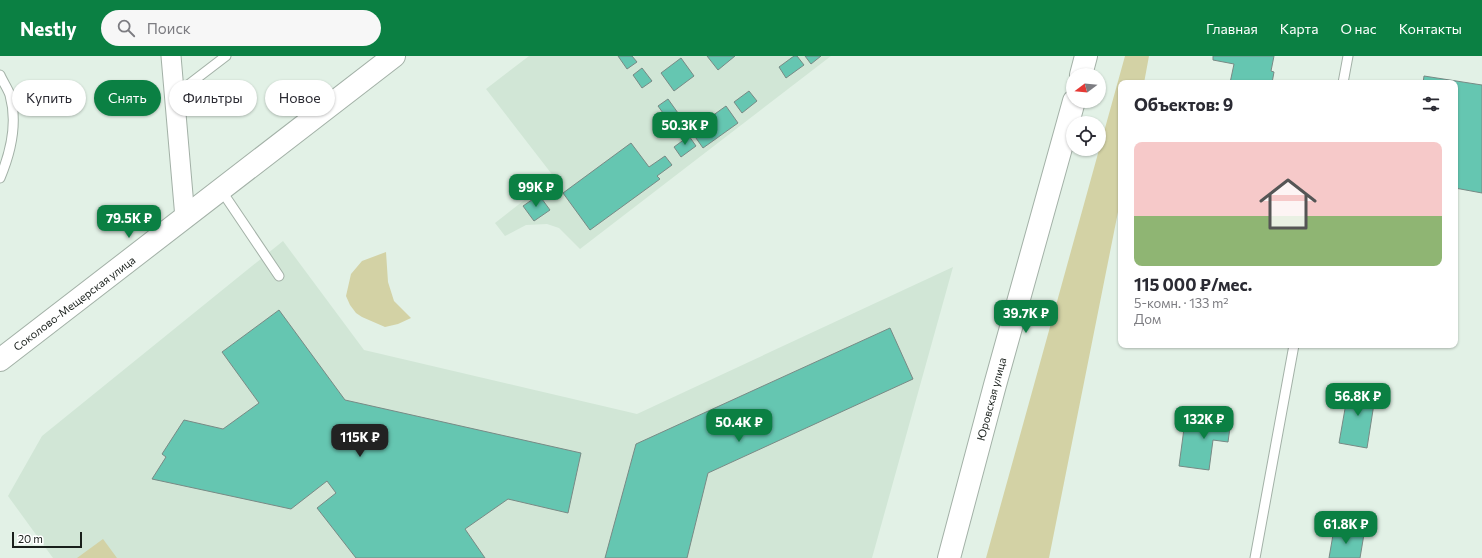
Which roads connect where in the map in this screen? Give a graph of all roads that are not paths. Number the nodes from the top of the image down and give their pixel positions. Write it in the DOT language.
graph roads {
  1 [pos="171,56"];
  2 [pos="226,56"];
  3 [pos="394,56"];
  4 [pos="1086,56"];
  5 [pos="1348,56"];
  6 [pos="1083,68"];
  7 [pos="0,75"];
  8 [pos="173,80"];
  9 [pos="195,80"];
  10 [pos="1344,80"];
  11 [pos="1072,108"];
  12 [pos="176,116"];
  13 [pos="0,178"];
  14 [pos="221,190"];
  15 [pos="185,218"];
  16 [pos="279,276"];
  17 [pos="1293,348"];
  18 [pos="0,360"];
  19 [pos="949,558"];
  20 [pos="1255,558"];
  1 -- 8 [label="street"];
  2 -- 9 [label="lane"];
  3 -- 14 [label="street, Соколово-Мещерская улица"];
  4 -- 6 [label="street"];
  5 -- 10 [label="lane"];
  7 -- 13 [label="lane"];
  11 -- 19 [label="street, Юровская улица"];
  12 -- 15 [label="street"];
  14 -- 15 [label="street, Соколово-Мещерская улица"];
  14 -- 16 [label="lane"];
  15 -- 18 [label="street, Соколово-Мещерская улица"];
  17 -- 20 [label="lane"];
}
